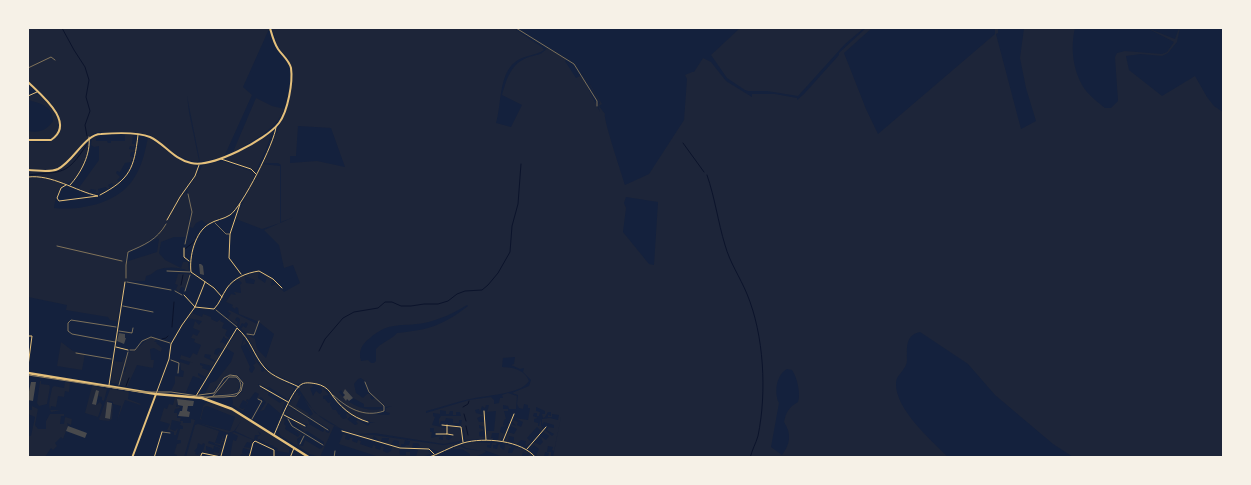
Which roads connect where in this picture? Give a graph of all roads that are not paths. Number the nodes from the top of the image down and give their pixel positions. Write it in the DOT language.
graph roads {
  1 [pos="270,28"];
  2 [pos="516,28"];
  3 [pos="55,60"];
  4 [pos="28,68"];
  5 [pos="28,82"];
  6 [pos="38,92"];
  7 [pos="28,96"];
  8 [pos="597,106"];
  9 [pos="276,126"];
  10 [pos="138,134"];
  11 [pos="89,137"];
  12 [pos="28,140"];
  13 [pos="220,159"];
  14 [pos="199,164"];
  15 [pos="28,170"];
  16 [pos="256,175"];
  17 [pos="28,177"];
  18 [pos="66,185"];
  19 [pos="70,186"];
  20 [pos="98,196"];
  21 [pos="240,204"];
  22 [pos="168,220"];
  23 [pos="214,221"];
  24 [pos="230,234"];
  25 [pos="184,248"];
  26 [pos="191,262"];
  27 [pos="168,270"];
  28 [pos="191,273"];
  29 [pos="242,275"];
  30 [pos="125,282"];
  31 [pos="206,282"];
  32 [pos="282,288"];
  33 [pos="172,290"];
  34 [pos="175,291"];
  35 [pos="184,295"];
  36 [pos="222,297"];
  37 [pos="121,306"];
  38 [pos="196,307"];
  39 [pos="214,309"];
  40 [pos="153,312"];
  41 [pos="118,327"];
  42 [pos="133,328"];
  43 [pos="237,328"];
  44 [pos="117,331"];
  45 [pos="28,336"];
  46 [pos="116,342"];
  47 [pos="171,344"];
  48 [pos="115,347"];
  49 [pos="128,350"];
  50 [pos="76,353"];
  51 [pos="113,359"];
  52 [pos="169,359"];
  53 [pos="28,366"];
  54 [pos="178,373"];
  55 [pos="28,374"];
  56 [pos="365,382"];
  57 [pos="109,385"];
  58 [pos="260,386"];
  59 [pos="118,387"];
  60 [pos="298,387"];
  61 [pos="330,392"];
  62 [pos="156,394"];
  63 [pos="212,396"];
  64 [pos="196,397"];
  65 [pos="206,399"];
  66 [pos="258,399"];
  67 [pos="288,404"];
  68 [pos="484,411"];
  69 [pos="514,414"];
  70 [pos="283,415"];
  71 [pos="288,417"];
  72 [pos="251,420"];
  73 [pos="289,421"];
  74 [pos="368,422"];
  75 [pos="286,424"];
  76 [pos="442,425"];
  77 [pos="447,425"];
  78 [pos="305,426"];
  79 [pos="546,427"];
  80 [pos="328,430"];
  81 [pos="342,431"];
  82 [pos="162,432"];
  83 [pos="170,433"];
  84 [pos="436,434"];
  85 [pos="447,434"];
  86 [pos="227,435"];
  87 [pos="274,435"];
  88 [pos="305,435"];
  89 [pos="453,435"];
  90 [pos="486,441"];
  91 [pos="502,442"];
  92 [pos="463,443"];
  93 [pos="300,444"];
  94 [pos="323,444"];
  95 [pos="294,448"];
  96 [pos="527,449"];
  97 [pos="335,451"];
  98 [pos="434,455"];
  99 [pos="221,457"];
  100 [pos="132,458"];
  101 [pos="154,458"];
  102 [pos="200,458"];
  103 [pos="249,458"];
  104 [pos="274,458"];
  105 [pos="290,458"];
  106 [pos="310,458"];
  107 [pos="334,458"];
  108 [pos="427,458"];
  109 [pos="536,458"];
  1 -- 9 [label="street"];
  2 -- 8 [label="lane"];
  3 -- 4 [label="lane"];
  5 -- 6 [label="street"];
  6 -- 7 [label="street"];
  6 -- 12 [label="street"];
  9 -- 13 [label="street"];
  9 -- 16 [label="street"];
  10 -- 11 [label="street"];
  10 -- 14 [label="street"];
  10 -- 20 [label="street"];
  11 -- 15 [label="street"];
  11 -- 19 [label="street"];
  13 -- 14 [label="street"];
  13 -- 16 [label="street"];
  14 -- 22 [label="street"];
  16 -- 21 [label="street"];
  17 -- 18 [label="street"];
  18 -- 19 [label="street"];
  18 -- 20 [label="street"];
  19 -- 20 [label="street"];
  21 -- 23 [label="street"];
  21 -- 24 [label="street"];
  23 -- 24 [label="lane"];
  23 -- 26 [label="street"];
  24 -- 29 [label="street"];
  25 -- 26 [label="street"];
  26 -- 28 [label="street"];
  27 -- 28 [label="lane"];
  28 -- 31 [label="street"];
  29 -- 32 [label="street"];
  29 -- 36 [label="street"];
  30 -- 33 [label="lane"];
  30 -- 37 [label="street"];
  31 -- 36 [label="street"];
  31 -- 38 [label="street"];
  34 -- 35 [label="lane"];
  35 -- 38 [label="street"];
  36 -- 39 [label="street"];
  37 -- 40 [label="lane"];
  37 -- 41 [label="street"];
  38 -- 39 [label="street"];
  38 -- 47 [label="street"];
  39 -- 43 [label="lane"];
  41 -- 44 [label="street"];
  41 -- 46 [label="lane"];
  42 -- 44 [label="lane"];
  43 -- 60 [label="street"];
  43 -- 64 [label="street"];
  44 -- 46 [label="street"];
  45 -- 53 [label="street"];
  46 -- 48 [label="street"];
  47 -- 49 [label="lane"];
  47 -- 52 [label="street"];
  48 -- 49 [label="street"];
  48 -- 51 [label="street"];
  49 -- 59 [label="lane"];
  50 -- 51 [label="lane"];
  51 -- 57 [label="street"];
  52 -- 54 [label="lane"];
  52 -- 62 [label="street"];
  55 -- 57 [label="main road"];
  56 -- 61 [label="lane"];
  57 -- 59 [label="main road"];
  58 -- 67 [label="street"];
  59 -- 62 [label="main road"];
  60 -- 61 [label="street"];
  60 -- 67 [label="street"];
  61 -- 74 [label="street"];
  62 -- 64 [label="main road"];
  62 -- 100 [label="street"];
  63 -- 63 [label="lane"];
  63 -- 65 [label="lane"];
  64 -- 65 [label="main road"];
  65 -- 72 [label="main road"];
  66 -- 72 [label="lane"];
  67 -- 70 [label="street"];
  67 -- 80 [label="lane"];
  68 -- 90 [label="street"];
  69 -- 91 [label="street"];
  70 -- 71 [label="street"];
  70 -- 87 [label="street"];
  71 -- 73 [label="lane"];
  71 -- 78 [label="street"];
  72 -- 87 [label="main road"];
  73 -- 75 [label="lane"];
  73 -- 88 [label="lane"];
  76 -- 77 [label="street"];
  77 -- 85 [label="street"];
  77 -- 92 [label="street"];
  79 -- 96 [label="street"];
  81 -- 98 [label="street"];
  82 -- 83 [label="lane"];
  82 -- 101 [label="street"];
  84 -- 85 [label="street"];
  85 -- 89 [label="street"];
  86 -- 99 [label="street"];
  87 -- 95 [label="main road"];
  88 -- 93 [label="lane"];
  88 -- 94 [label="lane"];
  90 -- 91 [label="street"];
  90 -- 92 [label="street"];
  91 -- 96 [label="street"];
  92 -- 98 [label="street"];
  95 -- 105 [label="street"];
  95 -- 106 [label="main road"];
  96 -- 109 [label="street"];
  97 -- 107 [label="lane"];
  98 -- 108 [label="street"];
  99 -- 102 [label="street"];
  103 -- 104 [label="street"];
}
